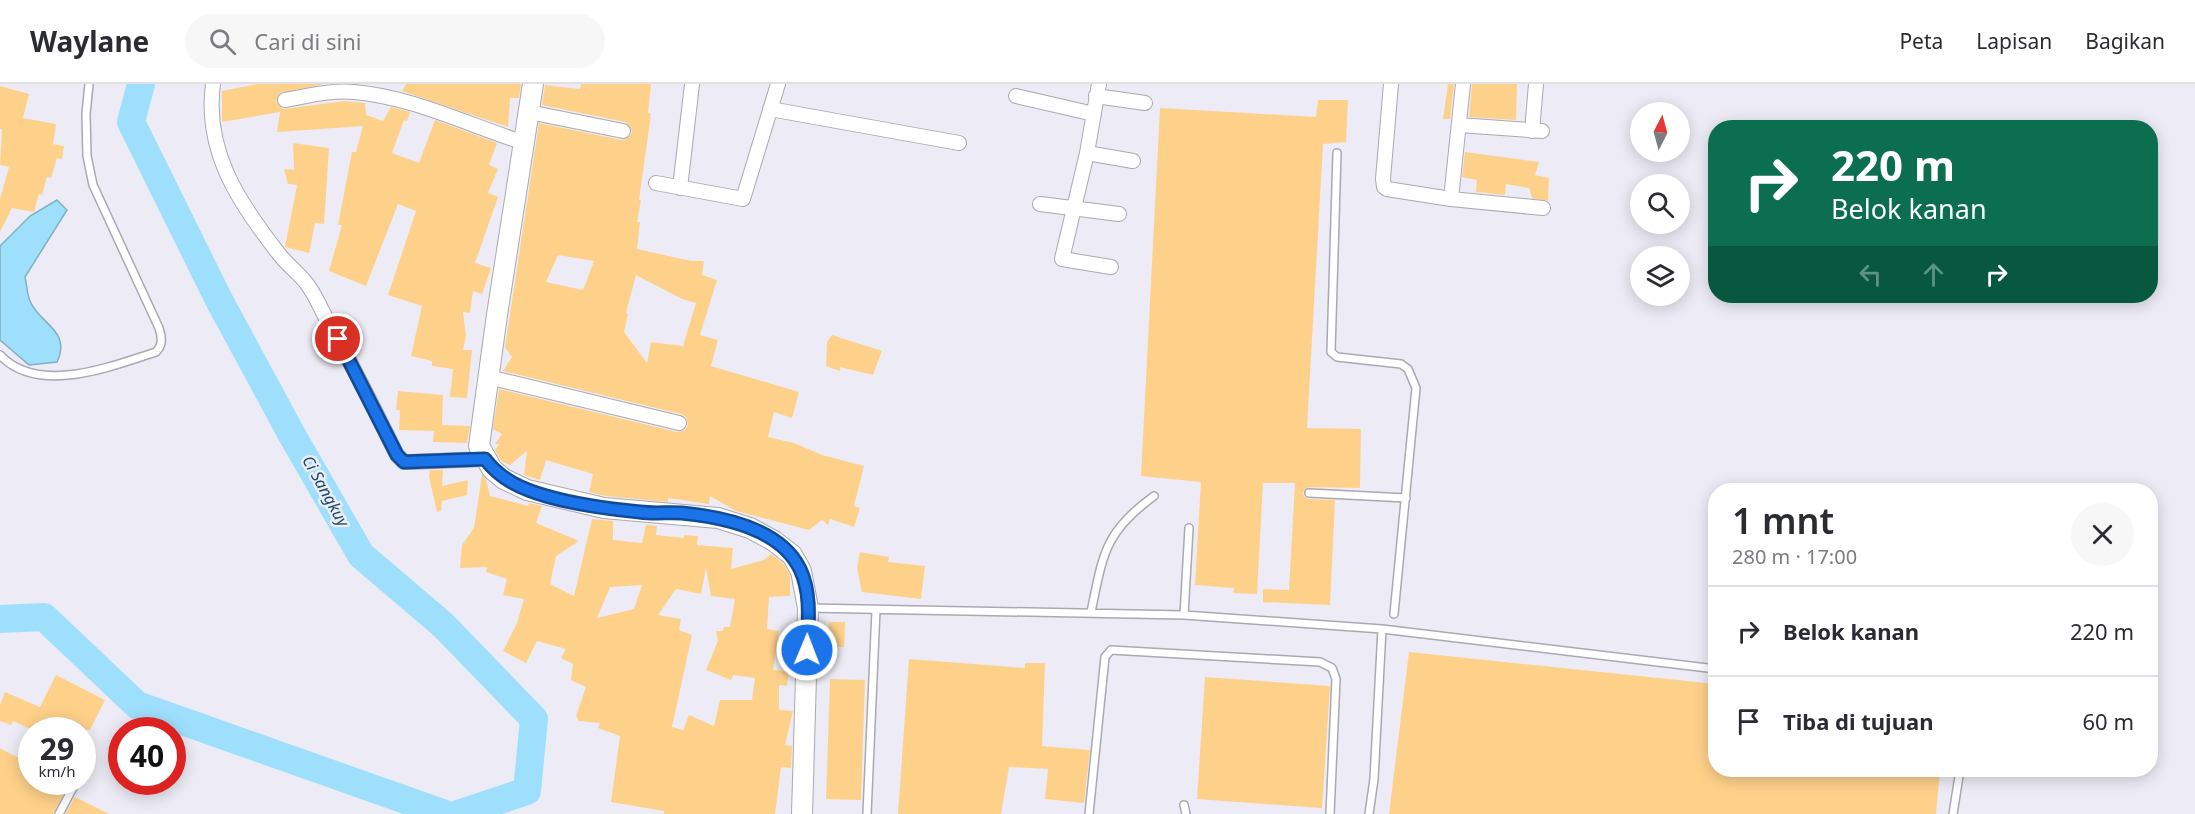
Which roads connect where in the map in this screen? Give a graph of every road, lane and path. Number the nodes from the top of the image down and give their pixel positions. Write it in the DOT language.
graph roads {
  1 [pos="89,84"];
  2 [pos="213,84"];
  3 [pos="534,84"];
  4 [pos="692,84"];
  5 [pos="778,84"];
  6 [pos="1391,84"];
  7 [pos="1462,84"];
  8 [pos="1536,84"];
  9 [pos="1097,90"];
  10 [pos="1016,96"];
  11 [pos="285,100"];
  12 [pos="1145,103"];
  13 [pos="770,109"];
  14 [pos="529,112"];
  15 [pos="1094,114"];
  16 [pos="1459,124"];
  17 [pos="623,131"];
  18 [pos="525,143"];
  19 [pos="959,143"];
  20 [pos="1087,153"];
  21 [pos="1337,153"];
  22 [pos="1133,161"];
  23 [pos="656,183"];
  24 [pos="681,188"];
  25 [pos="1451,199"];
  26 [pos="1040,204"];
  27 [pos="1073,208"];
  28 [pos="1543,208"];
  29 [pos="1119,214"];
  30 [pos="1111,267"];
  31 [pos="0,355"];
  32 [pos="488,376"];
  33 [pos="679,423"];
  34 [pos="485,459"];
  35 [pos="1309,493"];
  36 [pos="1154,496"];
  37 [pos="1406,498"];
  38 [pos="1189,528"];
  39 [pos="808,608"];
  40 [pos="876,610"];
  41 [pos="1091,612"];
  42 [pos="1394,614"];
  43 [pos="1184,615"];
  44 [pos="1382,629"];
  45 [pos="1708,668"];
  46 [pos="1959,777"];
  47 [pos="69,795"];
  48 [pos="1184,805"];
  49 [pos="59,814"];
  50 [pos="801,814"];
  51 [pos="867,814"];
  52 [pos="1089,814"];
  53 [pos="1186,814"];
  54 [pos="1330,814"];
  55 [pos="1369,814"];
  56 [pos="1953,814"];
  1 -- 31 [label="lane"];
  2 -- 34 [label="street"];
  3 -- 14 [label="street"];
  4 -- 24 [label="street"];
  5 -- 13 [label="street"];
  6 -- 25 [label="street"];
  7 -- 16 [label="street"];
  8 -- 16 [label="street"];
  9 -- 12 [label="street"];
  9 -- 15 [label="street"];
  10 -- 15 [label="street"];
  11 -- 18 [label="street"];
  13 -- 19 [label="street"];
  13 -- 24 [label="street"];
  14 -- 17 [label="street"];
  14 -- 18 [label="street"];
  15 -- 20 [label="street"];
  16 -- 25 [label="street"];
  18 -- 32 [label="street"];
  20 -- 22 [label="street"];
  20 -- 27 [label="street"];
  21 -- 37 [label="lane"];
  23 -- 24 [label="street"];
  25 -- 28 [label="street"];
  26 -- 27 [label="street"];
  27 -- 29 [label="street"];
  27 -- 30 [label="street"];
  32 -- 33 [label="street"];
  32 -- 34 [label="street"];
  34 -- 39 [label="street"];
  35 -- 37 [label="lane"];
  36 -- 41 [label="lane"];
  37 -- 42 [label="lane"];
  38 -- 43 [label="lane"];
  39 -- 40 [label="lane"];
  39 -- 50 [label="street"];
  40 -- 41 [label="lane"];
  40 -- 51 [label="lane"];
  41 -- 43 [label="lane"];
  43 -- 44 [label="lane"];
  44 -- 45 [label="lane"];
  44 -- 55 [label="lane"];
  46 -- 56 [label="lane"];
  47 -- 49 [label="lane"];
  48 -- 53 [label="lane"];
  52 -- 54 [label="lane"];
}
